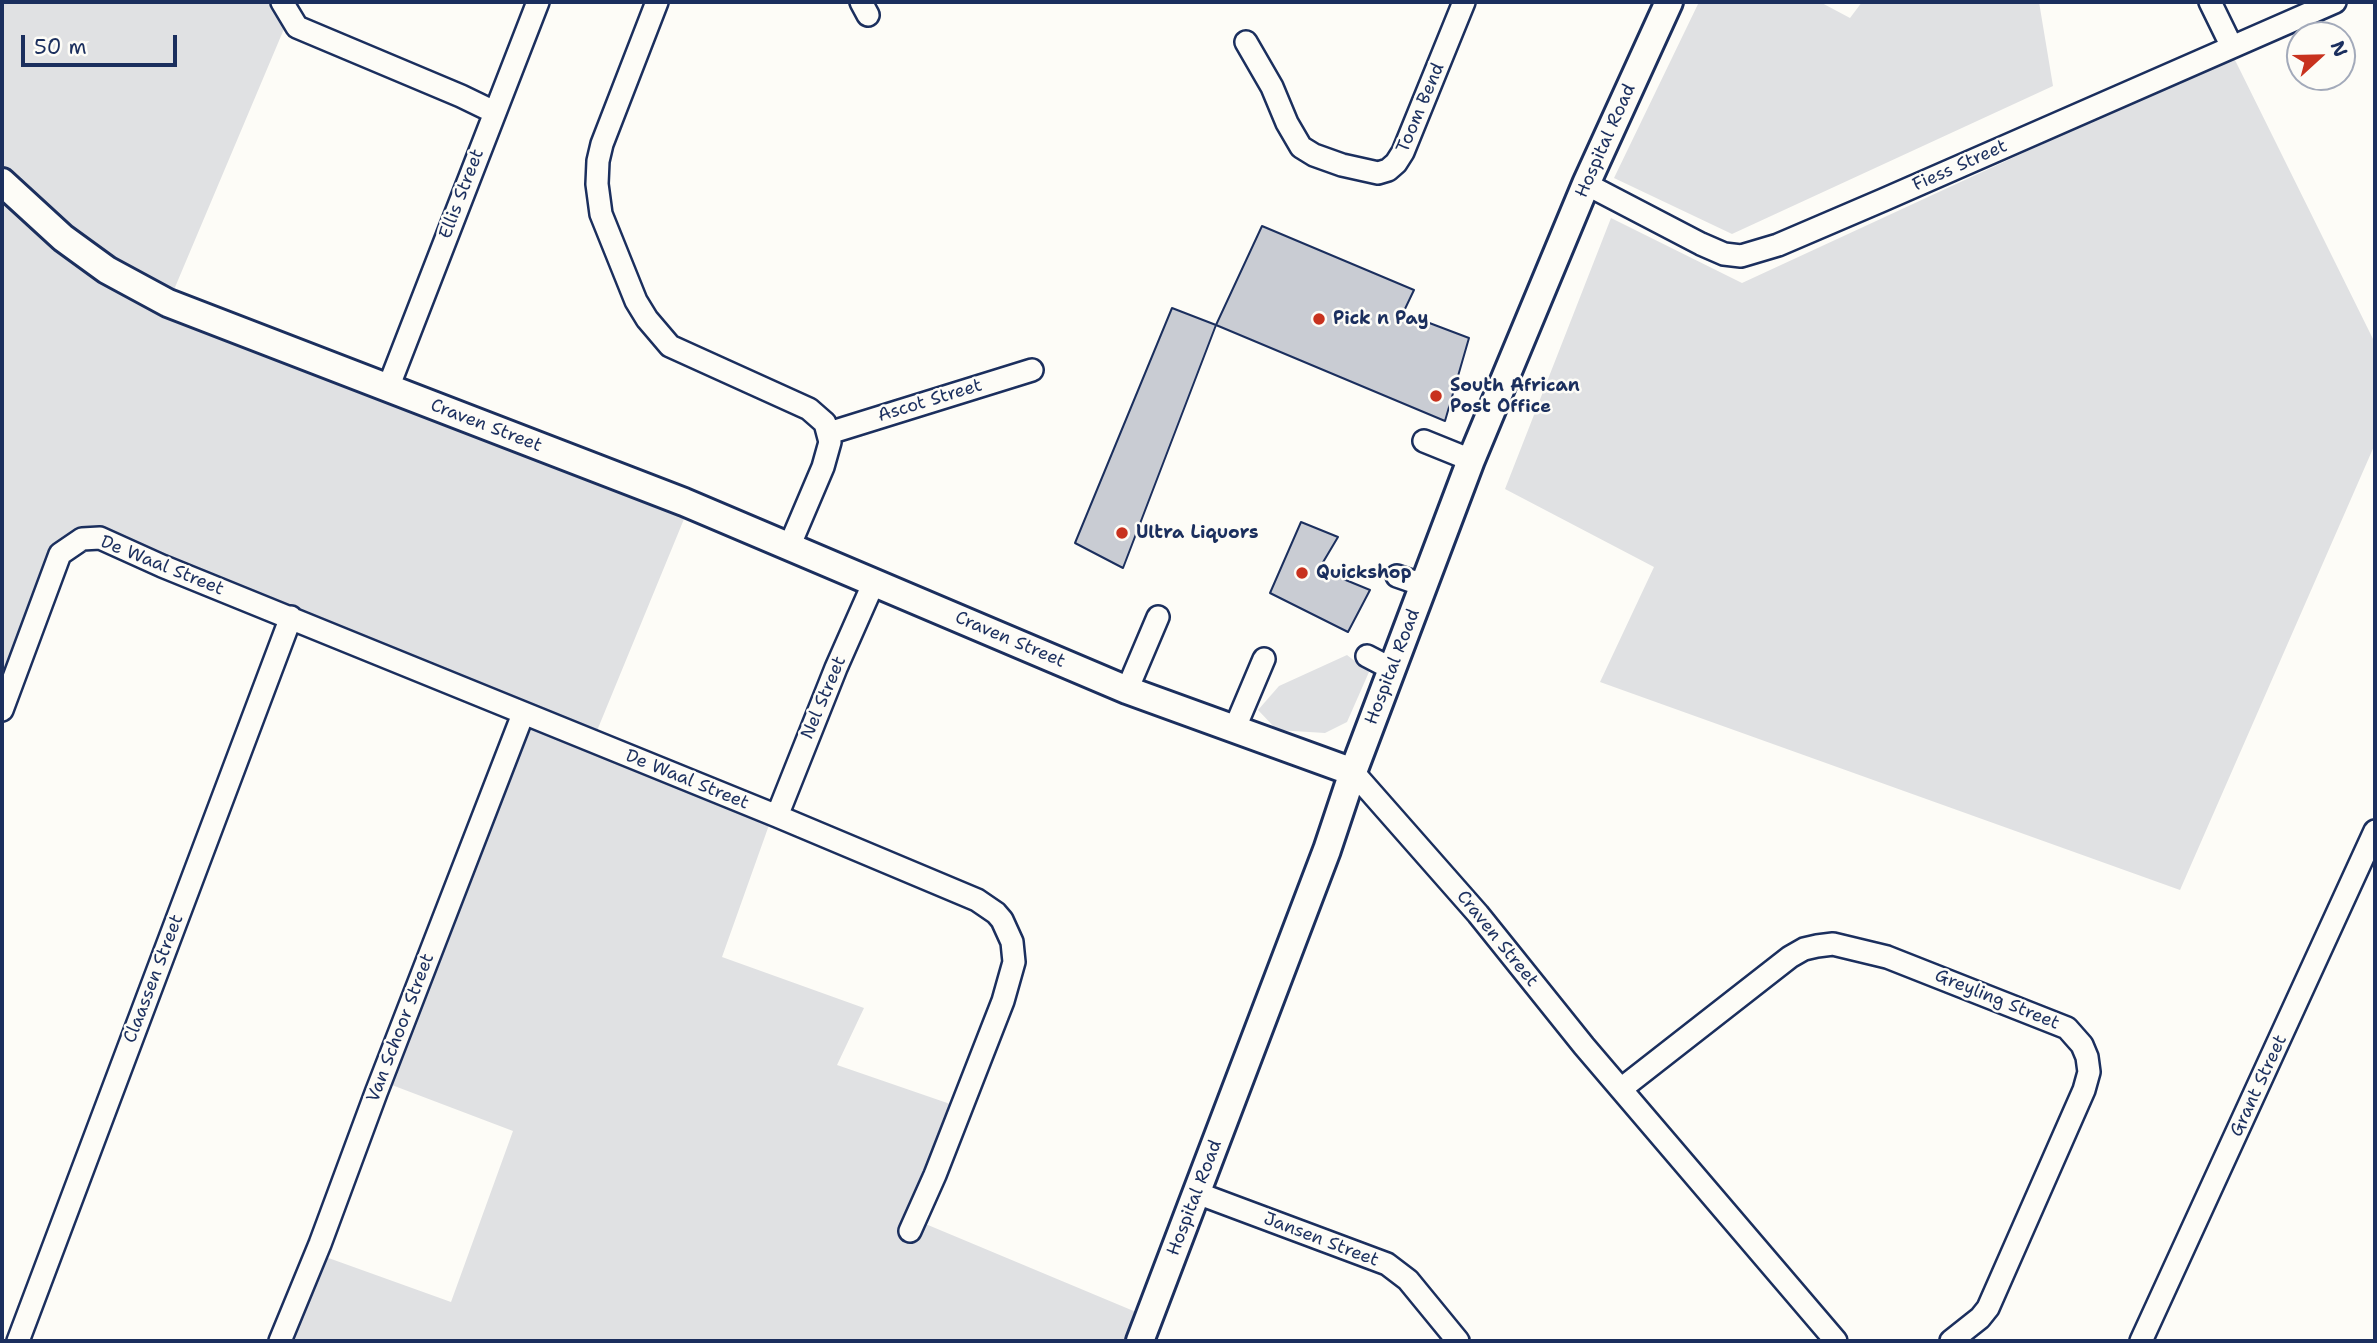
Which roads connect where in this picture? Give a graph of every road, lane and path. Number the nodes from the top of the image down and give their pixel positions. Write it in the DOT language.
graph roads {
  1 [pos="282,2"];
  2 [pos="538,2"];
  3 [pos="657,2"];
  4 [pos="1464,2"];
  5 [pos="1669,2"];
  6 [pos="2210,2"];
  7 [pos="2335,2"];
  8 [pos="1246,43"];
  9 [pos="2232,47"];
  10 [pos="494,112"];
  11 [pos="2,182"];
  12 [pos="1586,184"];
  13 [pos="1032,370"];
  14 [pos="388,388"];
  15 [pos="829,433"];
  16 [pos="1424,441"];
  17 [pos="1471,460"];
  18 [pos="789,547"];
  19 [pos="1397,576"];
  20 [pos="874,582"];
  21 [pos="1423,585"];
  22 [pos="291,617"];
  23 [pos="1158,617"];
  24 [pos="1367,656"];
  25 [pos="1264,659"];
  26 [pos="1392,669"];
  27 [pos="1127,690"];
  28 [pos="2,710"];
  29 [pos="523,714"];
  30 [pos="1234,730"];
  31 [pos="1353,772"];
  32 [pos="777,816"];
  33 [pos="2375,831"];
  34 [pos="1621,1089"];
  35 [pos="1196,1193"];
  36 [pos="910,1231"];
  37 [pos="18,1341"];
  38 [pos="280,1341"];
  39 [pos="1140,1341"];
  40 [pos="1458,1341"];
  41 [pos="1836,1341"];
  42 [pos="1951,1341"];
  43 [pos="2141,1341"];
  1 -- 10 [label="street"];
  2 -- 10 [label="street, Ellis Street"];
  3 -- 15 [label="street"];
  4 -- 8 [label="street, Toom Bend"];
  5 -- 12 [label="main road, Hospital Road"];
  6 -- 9 [label="street"];
  7 -- 9 [label="street, Fiess Street"];
  9 -- 12 [label="street, Fiess Street"];
  10 -- 14 [label="street, Ellis Street"];
  11 -- 14 [label="main road, Craven Street"];
  12 -- 17 [label="main road, Hospital Road"];
  13 -- 15 [label="street, Ascot Street"];
  14 -- 18 [label="main road, Craven Street"];
  15 -- 18 [label="street"];
  16 -- 17 [label="street"];
  17 -- 21 [label="main road, Hospital Road"];
  18 -- 20 [label="main road, Craven Street"];
  19 -- 21 [label="street"];
  20 -- 27 [label="main road, Craven Street"];
  20 -- 32 [label="street, Nel Street"];
  21 -- 26 [label="main road, Hospital Road"];
  22 -- 28 [label="street, De Waal Street"];
  22 -- 29 [label="street, De Waal Street"];
  22 -- 37 [label="street, Claassen Street"];
  23 -- 27 [label="street"];
  24 -- 26 [label="street"];
  25 -- 30 [label="street"];
  26 -- 31 [label="main road, Hospital Road"];
  27 -- 30 [label="main road, Craven Street"];
  29 -- 32 [label="street, De Waal Street"];
  29 -- 38 [label="street, Van Schoor Street"];
  30 -- 31 [label="main road, Craven Street"];
  31 -- 34 [label="street, Craven Street"];
  31 -- 35 [label="main road, Hospital Road"];
  32 -- 36 [label="street, De Waal Street"];
  33 -- 43 [label="street, Grant Street"];
  34 -- 41 [label="street, Craven Street"];
  34 -- 42 [label="street, Greyling Street"];
  35 -- 39 [label="main road, Hospital Road"];
  35 -- 40 [label="street, Jansen Street"];
}
